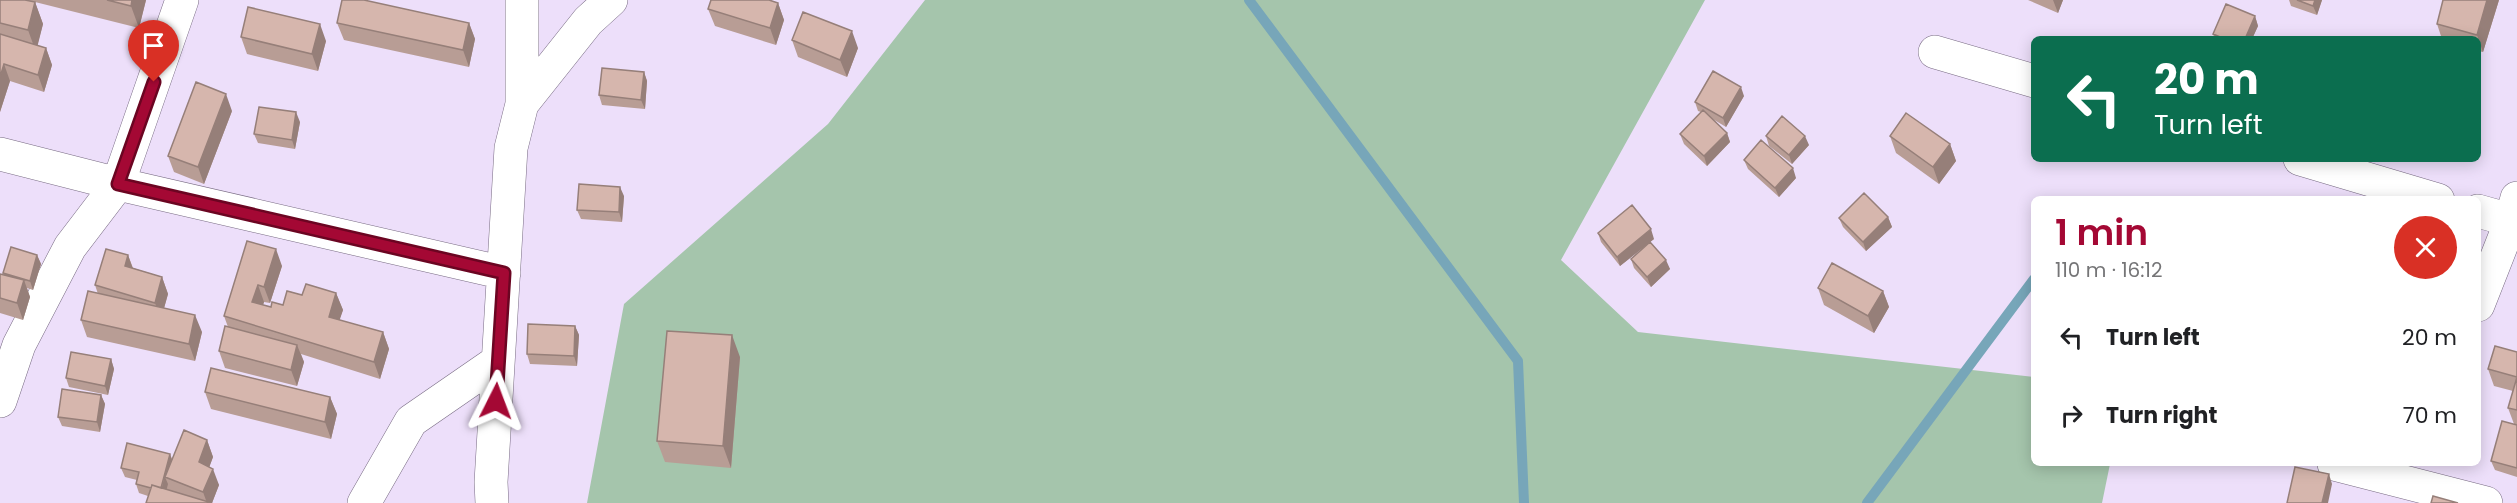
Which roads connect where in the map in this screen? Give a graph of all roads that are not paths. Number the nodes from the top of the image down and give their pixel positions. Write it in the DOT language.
graph roads {
  1 [pos="182,0"];
  2 [pos="522,0"];
  3 [pos="611,0"];
  4 [pos="1935,52"];
  5 [pos="2031,80"];
  6 [pos="522,104"];
  7 [pos="0,154"];
  8 [pos="2310,162"];
  9 [pos="118,184"];
  10 [pos="2425,196"];
  11 [pos="2481,211"];
  12 [pos="2515,214"];
  13 [pos="504,273"];
  14 [pos="2481,298"];
  15 [pos="498,361"];
  16 [pos="0,401"];
  17 [pos="2342,466"];
  18 [pos="2410,483"];
  19 [pos="364,503"];
  20 [pos="492,503"];
  21 [pos="2486,503"];
  1 -- 9 [label="street"];
  2 -- 6 [label="street"];
  3 -- 6 [label="street"];
  4 -- 5 [label="street"];
  6 -- 13 [label="street"];
  7 -- 9 [label="street"];
  8 -- 10 [label="street"];
  9 -- 13 [label="street"];
  9 -- 16 [label="street"];
  11 -- 12 [label="street"];
  12 -- 14 [label="street"];
  13 -- 15 [label="street"];
  15 -- 19 [label="street"];
  15 -- 20 [label="street"];
  17 -- 18 [label="street"];
  18 -- 21 [label="street"];
}
